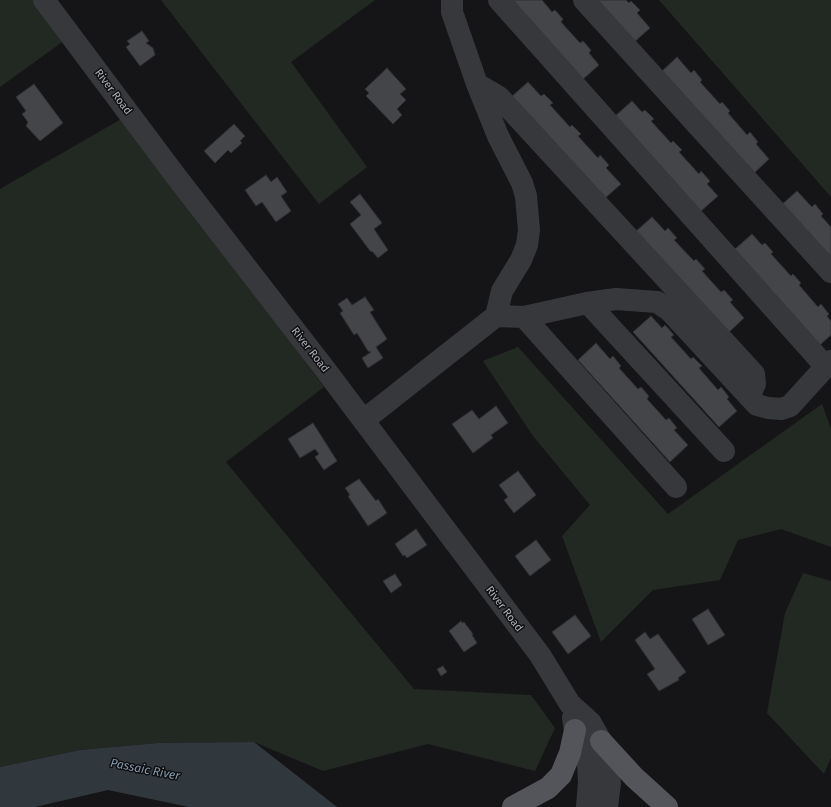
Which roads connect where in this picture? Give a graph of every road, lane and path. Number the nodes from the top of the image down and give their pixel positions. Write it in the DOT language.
graph roads {
  1 [pos="44,0"];
  2 [pos="452,0"];
  3 [pos="499,0"];
  4 [pos="584,0"];
  5 [pos="477,84"];
  6 [pos="831,272"];
  7 [pos="588,303"];
  8 [pos="496,316"];
  9 [pos="524,318"];
  10 [pos="828,364"];
  11 [pos="749,397"];
  12 [pos="364,420"];
  13 [pos="724,451"];
  14 [pos="676,487"];
  15 [pos="570,704"];
  16 [pos="575,730"];
  17 [pos="601,741"];
  18 [pos="513,807"];
  19 [pos="587,807"];
  20 [pos="607,807"];
  21 [pos="667,807"];
  1 -- 12 [label="street, River Road"];
  2 -- 5 [label="street"];
  3 -- 10 [label="street"];
  4 -- 6 [label="street"];
  5 -- 8 [label="street"];
  5 -- 11 [label="street"];
  7 -- 9 [label="street"];
  7 -- 11 [label="street"];
  7 -- 13 [label="street"];
  8 -- 9 [label="street"];
  8 -- 12 [label="street"];
  9 -- 14 [label="street"];
  10 -- 11 [label="street"];
  12 -- 15 [label="street, River Road"];
  15 -- 16 [label="street"];
  15 -- 17 [label="street"];
  16 -- 18 [label="main road"];
  16 -- 19 [label="street"];
  17 -- 20 [label="street"];
  17 -- 21 [label="main road"];
}
